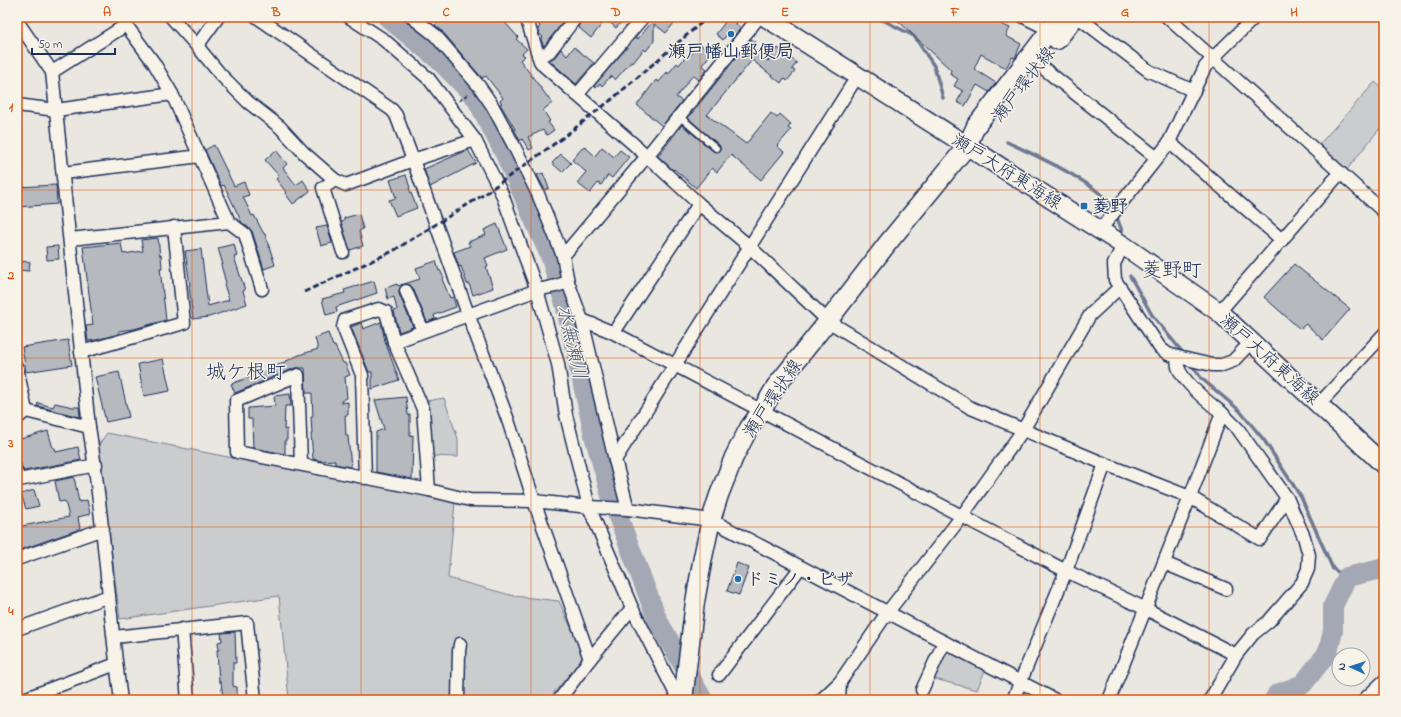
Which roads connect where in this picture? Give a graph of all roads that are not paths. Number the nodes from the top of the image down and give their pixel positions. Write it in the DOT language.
graph roads {
  1 [pos="171,17"];
  2 [pos="218,17"];
  3 [pos="257,17"];
  4 [pos="349,17"];
  5 [pos="412,17"];
  6 [pos="526,17"];
  7 [pos="642,17"];
  8 [pos="759,17"];
  9 [pos="765,17"];
  10 [pos="1024,17"];
  11 [pos="1077,17"];
  12 [pos="1255,17"];
  13 [pos="1172,18"];
  14 [pos="17,21"];
  15 [pos="573,21"];
  16 [pos="1055,24"];
  17 [pos="197,46"];
  18 [pos="538,55"];
  19 [pos="1213,58"];
  20 [pos="1038,64"];
  21 [pos="52,72"];
  22 [pos="858,75"];
  23 [pos="1194,91"];
  24 [pos="172,94"];
  25 [pos="577,95"];
  26 [pos="17,105"];
  27 [pos="56,110"];
  28 [pos="679,116"];
  29 [pos="475,140"];
  30 [pos="1169,142"];
  31 [pos="967,146"];
  32 [pos="716,148"];
  33 [pos="200,156"];
  34 [pos="647,156"];
  35 [pos="1157,158"];
  36 [pos="414,160"];
  37 [pos="63,173"];
  38 [pos="1340,173"];
  39 [pos="335,180"];
  40 [pos="699,204"];
  41 [pos="1384,212"];
  42 [pos="229,222"];
  43 [pos="1103,226"];
  44 [pos="174,227"];
  45 [pos="70,239"];
  46 [pos="1282,240"];
  47 [pos="1123,245"];
  48 [pos="749,246"];
  49 [pos="343,252"];
  50 [pos="563,256"];
  51 [pos="568,282"];
  52 [pos="1119,288"];
  53 [pos="262,289"];
  54 [pos="538,290"];
  55 [pos="406,291"];
  56 [pos="1219,312"];
  57 [pos="468,314"];
  58 [pos="582,320"];
  59 [pos="828,321"];
  60 [pos="423,331"];
  61 [pos="614,332"];
  62 [pos="1384,334"];
  63 [pos="1252,341"];
  64 [pos="394,342"];
  65 [pos="81,352"];
  66 [pos="1178,357"];
  67 [pos="674,364"];
  68 [pos="17,368"];
  69 [pos="1319,404"];
  70 [pos="762,410"];
  71 [pos="1222,413"];
  72 [pos="22,414"];
  73 [pos="89,427"];
  74 [pos="1023,430"];
  75 [pos="614,460"];
  76 [pos="301,464"];
  77 [pos="1105,464"];
  78 [pos="1384,465"];
  79 [pos="96,466"];
  80 [pos="17,474"];
  81 [pos="365,478"];
  82 [pos="429,490"];
  83 [pos="1190,498"];
  84 [pos="1287,498"];
  85 [pos="534,501"];
  86 [pos="589,507"];
  87 [pos="628,509"];
  88 [pos="962,516"];
  89 [pos="711,520"];
  90 [pos="103,528"];
  91 [pos="17,559"];
  92 [pos="1164,563"];
  93 [pos="800,568"];
  94 [pos="1066,571"];
  95 [pos="1226,589"];
  96 [pos="109,596"];
  97 [pos="632,608"];
  98 [pos="1146,609"];
  99 [pos="887,613"];
  100 [pos="17,629"];
  101 [pos="182,629"];
  102 [pos="114,637"];
  103 [pos="944,642"];
  104 [pos="460,644"];
  105 [pos="1236,655"];
  106 [pos="590,659"];
  107 [pos="116,664"];
  108 [pos="719,674"];
  109 [pos="840,682"];
  110 [pos="1020,683"];
  111 [pos="1384,684"];
  112 [pos="922,690"];
  113 [pos="682,697"];
  114 [pos="21,700"];
  115 [pos="122,700"];
  116 [pos="188,700"];
  117 [pos="255,700"];
  118 [pos="458,700"];
  119 [pos="559,700"];
  120 [pos="821,700"];
  121 [pos="839,700"];
  122 [pos="1014,700"];
  123 [pos="1055,700"];
  124 [pos="1109,700"];
  125 [pos="1210,700"];
  126 [pos="1366,700"];
  1 -- 17 [label="street"];
  2 -- 17 [label="street"];
  3 -- 36 [label="street"];
  4 -- 29 [label="street"];
  5 -- 50 [label="street"];
  6 -- 18 [label="street"];
  7 -- 25 [label="street"];
  8 -- 28 [label="street"];
  9 -- 22 [label="main road, 瀬戸大府東海線"];
  10 -- 16 [label="street"];
  11 -- 20 [label="main road, 瀬戸環状線"];
  11 -- 23 [label="street"];
  12 -- 19 [label="street"];
  13 -- 19 [label="street"];
  14 -- 21 [label="street"];
  15 -- 18 [label="street"];
  16 -- 31 [label="main road, 瀬戸環状線"];
  17 -- 39 [label="street"];
  18 -- 25 [label="street"];
  19 -- 23 [label="street"];
  19 -- 38 [label="street"];
  20 -- 31 [label="main road, 瀬戸環状線"];
  20 -- 35 [label="street"];
  21 -- 24 [label="street"];
  21 -- 27 [label="street"];
  22 -- 31 [label="main road, 瀬戸大府東海線"];
  22 -- 48 [label="street"];
  23 -- 30 [label="street"];
  24 -- 27 [label="street"];
  24 -- 33 [label="street"];
  25 -- 34 [label="street"];
  26 -- 27 [label="street"];
  27 -- 37 [label="street"];
  28 -- 32 [label="lane"];
  28 -- 34 [label="street"];
  29 -- 36 [label="street"];
  29 -- 54 [label="street"];
  30 -- 35 [label="street"];
  30 -- 46 [label="street"];
  31 -- 43 [label="main road, 瀬戸大府東海線"];
  31 -- 59 [label="main road, 瀬戸環状線"];
  33 -- 37 [label="street"];
  33 -- 42 [label="street"];
  34 -- 40 [label="street"];
  34 -- 50 [label="street"];
  35 -- 43 [label="street"];
  36 -- 39 [label="street"];
  36 -- 57 [label="street"];
  37 -- 45 [label="street"];
  38 -- 41 [label="street"];
  38 -- 46 [label="street"];
  39 -- 49 [label="street"];
  40 -- 48 [label="street"];
  40 -- 61 [label="street"];
  42 -- 44 [label="street"];
  42 -- 53 [label="street"];
  43 -- 47 [label="main road, 瀬戸大府東海線"];
  44 -- 45 [label="street"];
  44 -- 65 [label="street"];
  45 -- 65 [label="street"];
  46 -- 56 [label="street"];
  47 -- 52 [label="street"];
  47 -- 56 [label="main road, 瀬戸大府東海線"];
  48 -- 59 [label="street"];
  48 -- 67 [label="street"];
  50 -- 51 [label="street"];
  51 -- 54 [label="street"];
  51 -- 58 [label="street"];
  52 -- 66 [label="street"];
  52 -- 74 [label="street"];
  54 -- 57 [label="street"];
  54 -- 86 [label="street"];
  55 -- 60 [label="street"];
  56 -- 63 [label="main road, 瀬戸大府東海線"];
  57 -- 60 [label="street"];
  57 -- 85 [label="street"];
  58 -- 61 [label="street"];
  58 -- 75 [label="street"];
  59 -- 70 [label="main road, 瀬戸環状線"];
  59 -- 74 [label="street"];
  60 -- 64 [label="street"];
  61 -- 67 [label="street"];
  62 -- 69 [label="street"];
  63 -- 66 [label="street"];
  63 -- 69 [label="main road, 瀬戸大府東海線"];
  64 -- 81 [label="street"];
  64 -- 82 [label="street"];
  65 -- 73 [label="street"];
  66 -- 71 [label="street"];
  67 -- 70 [label="street"];
  67 -- 75 [label="street"];
  68 -- 72 [label="street"];
  69 -- 78 [label="main road, 瀬戸大府東海線"];
  70 -- 88 [label="street"];
  70 -- 89 [label="main road, 瀬戸環状線"];
  71 -- 83 [label="street"];
  71 -- 84 [label="street"];
  72 -- 73 [label="street"];
  73 -- 79 [label="street"];
  74 -- 77 [label="street"];
  74 -- 88 [label="street"];
  75 -- 87 [label="street"];
  76 -- 76 [label="street"];
  76 -- 81 [label="street"];
  77 -- 83 [label="street"];
  77 -- 94 [label="street"];
  79 -- 80 [label="street"];
  79 -- 90 [label="street"];
  81 -- 82 [label="street"];
  82 -- 85 [label="street"];
  83 -- 84 [label="street"];
  83 -- 92 [label="street"];
  84 -- 105 [label="street"];
  85 -- 86 [label="street"];
  85 -- 106 [label="street"];
  86 -- 87 [label="street"];
  86 -- 97 [label="street"];
  87 -- 89 [label="street"];
  88 -- 94 [label="street"];
  88 -- 99 [label="street"];
  89 -- 93 [label="street"];
  89 -- 113 [label="main road, 瀬戸環状線"];
  90 -- 91 [label="street"];
  90 -- 96 [label="street"];
  92 -- 95 [label="street"];
  92 -- 98 [label="street"];
  93 -- 99 [label="street"];
  93 -- 108 [label="street"];
  94 -- 98 [label="street"];
  94 -- 110 [label="street"];
  96 -- 100 [label="street"];
  96 -- 102 [label="street"];
  97 -- 106 [label="street"];
  97 -- 113 [label="street"];
  98 -- 105 [label="street"];
  98 -- 124 [label="street"];
  99 -- 103 [label="street"];
  99 -- 109 [label="street"];
  101 -- 102 [label="street"];
  101 -- 116 [label="street"];
  101 -- 117 [label="street"];
  102 -- 107 [label="street"];
  103 -- 110 [label="street"];
  103 -- 112 [label="street"];
  104 -- 118 [label="street"];
  105 -- 125 [label="street"];
  106 -- 119 [label="street"];
  107 -- 114 [label="street"];
  107 -- 115 [label="street"];
  109 -- 120 [label="street"];
  109 -- 121 [label="street"];
  110 -- 122 [label="street"];
  110 -- 123 [label="street"];
  111 -- 126 [label="street"];
}
